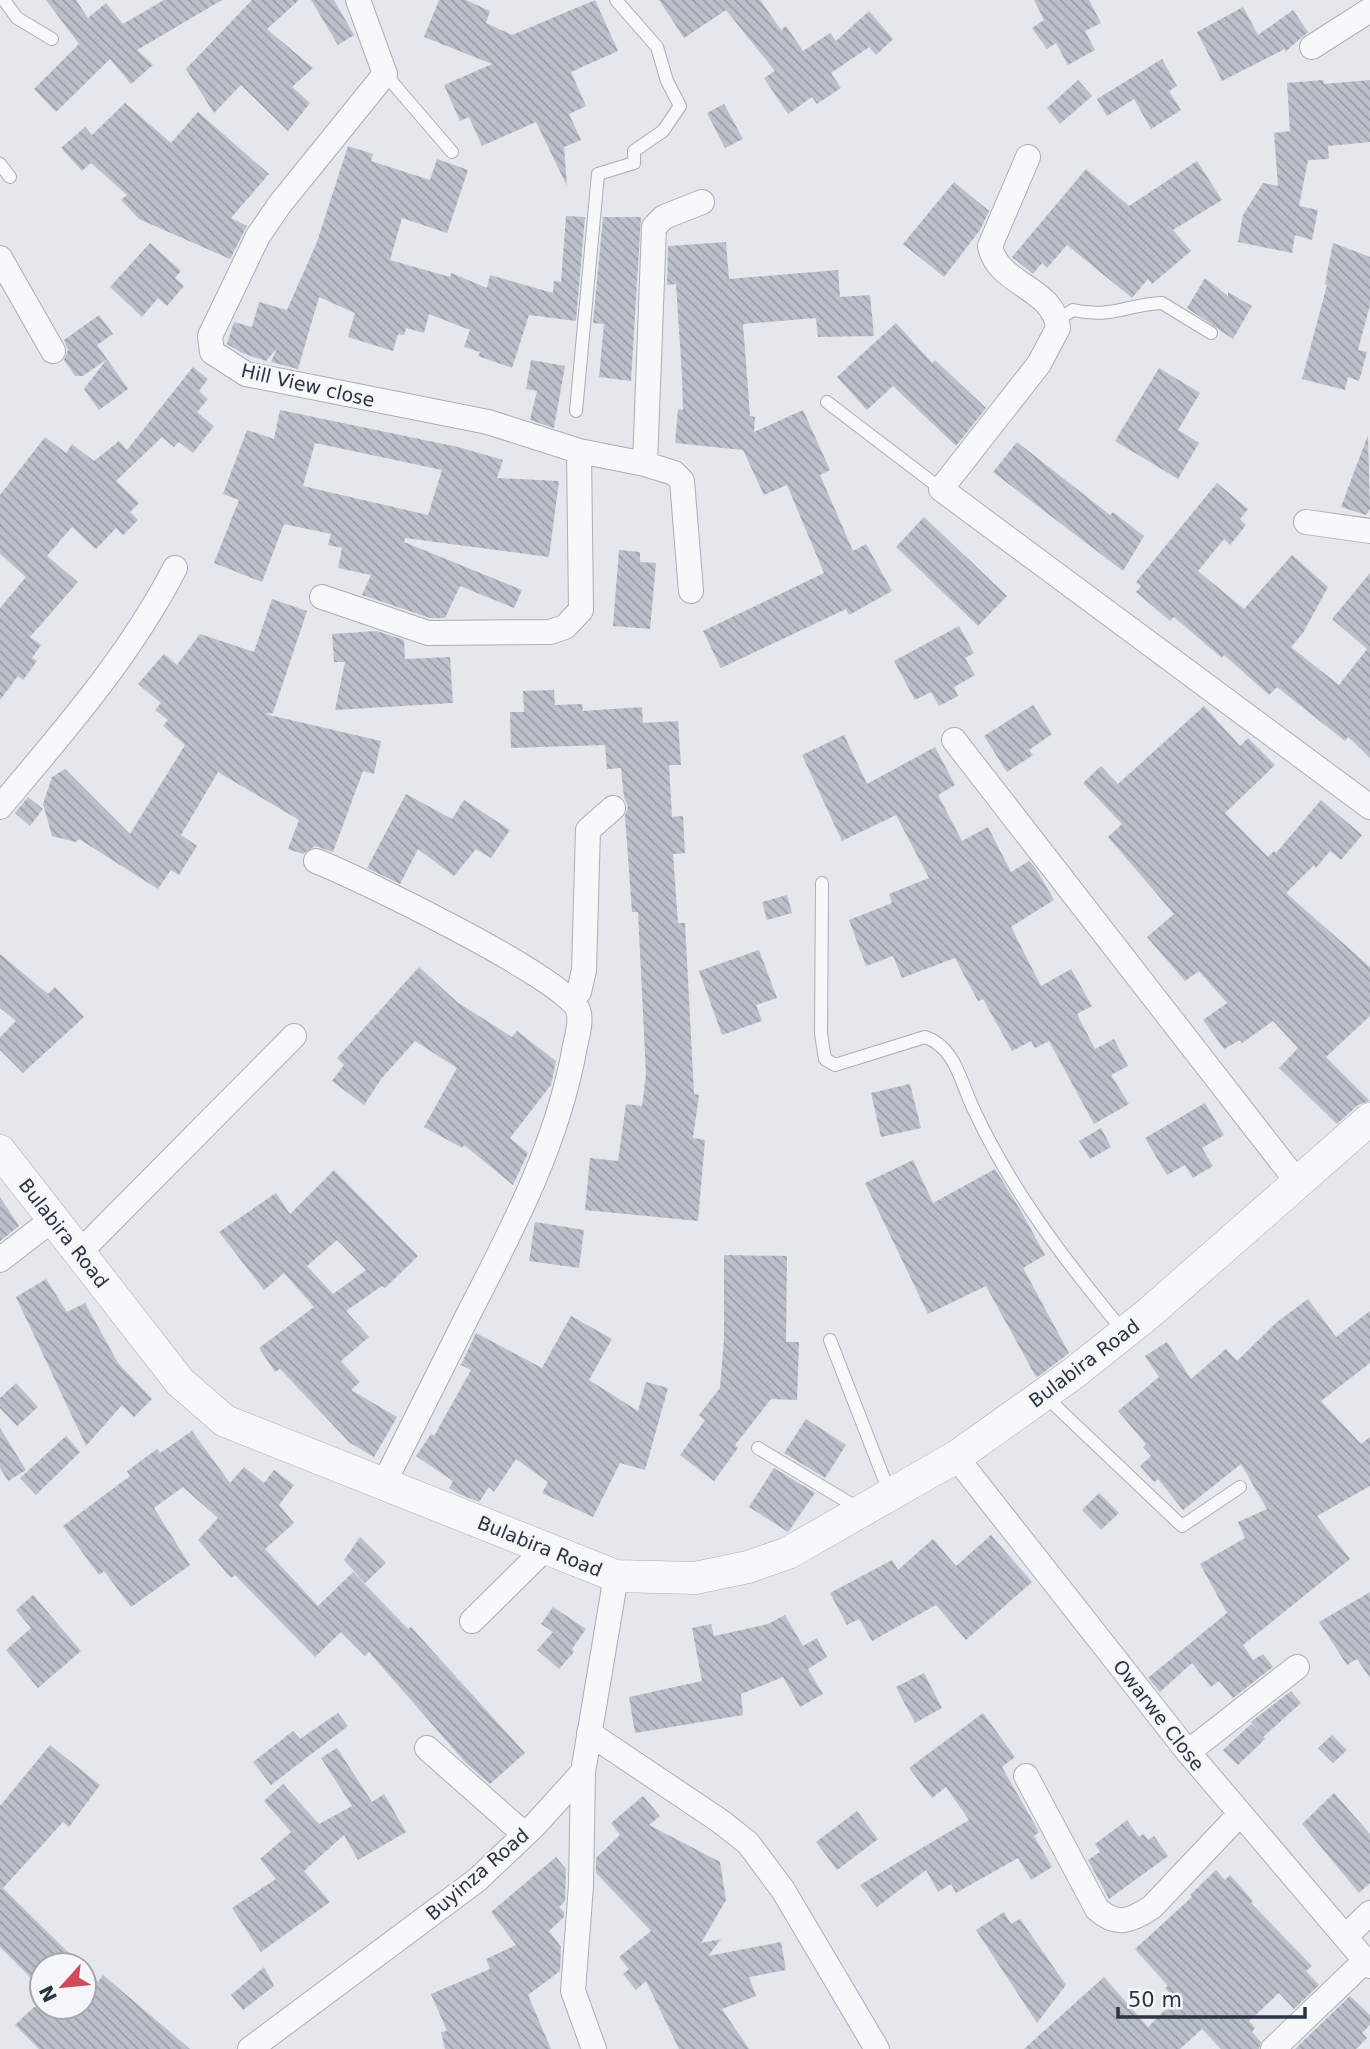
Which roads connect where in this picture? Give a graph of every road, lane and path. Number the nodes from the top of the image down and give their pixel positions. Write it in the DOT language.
graph roads {
  1 [pos="4,0"];
  2 [pos="358,0"];
  3 [pos="616,0"];
  4 [pos="1370,10"];
  5 [pos="52,39"];
  6 [pos="1312,47"];
  7 [pos="385,74"];
  8 [pos="452,152"];
  9 [pos="1028,157"];
  10 [pos="0,164"];
  11 [pos="10,177"];
  12 [pos="702,202"];
  13 [pos="0,258"];
  14 [pos="1057,320"];
  15 [pos="1211,333"];
  16 [pos="53,351"];
  17 [pos="827,402"];
  18 [pos="576,411"];
  19 [pos="579,451"];
  20 [pos="645,464"];
  21 [pos="940,489"];
  22 [pos="1306,522"];
  23 [pos="1370,531"];
  24 [pos="175,568"];
  25 [pos="691,591"];
  26 [pos="322,597"];
  27 [pos="954,740"];
  28 [pos="0,807"];
  29 [pos="1370,807"];
  30 [pos="613,808"];
  31 [pos="316,861"];
  32 [pos="822,883"];
  33 [pos="571,1000"];
  34 [pos="294,1037"];
  35 [pos="1370,1119"];
  36 [pos="0,1151"];
  37 [pos="1299,1184"];
  38 [pos="53,1219"];
  39 [pos="79,1253"];
  40 [pos="0,1260"];
  41 [pos="1124,1333"];
  42 [pos="830,1340"];
  43 [pos="1043,1394"];
  44 [pos="758,1448"];
  45 [pos="956,1457"];
  46 [pos="384,1483"];
  47 [pos="1240,1487"];
  48 [pos="890,1494"];
  49 [pos="861,1511"];
  50 [pos="546,1548"];
  51 [pos="616,1576"];
  52 [pos="472,1622"];
  53 [pos="1297,1667"];
  54 [pos="589,1733"];
  55 [pos="427,1748"];
  56 [pos="1188,1752"];
  57 [pos="583,1772"];
  58 [pos="1026,1776"];
  59 [pos="1239,1815"];
  60 [pos="524,1834"];
  61 [pos="1370,1913"];
  62 [pos="1346,1936"];
  63 [pos="1368,1964"];
  64 [pos="250,2049"];
  65 [pos="594,2049"];
  66 [pos="877,2049"];
  67 [pos="1273,2049"];
  1 -- 5 [label="lane"];
  2 -- 7 [label="street"];
  3 -- 18 [label="lane"];
  4 -- 6 [label="street"];
  7 -- 8 [label="lane"];
  7 -- 19 [label="street, Hill View close"];
  9 -- 14 [label="street"];
  10 -- 11 [label="lane"];
  12 -- 20 [label="street"];
  13 -- 16 [label="street"];
  14 -- 15 [label="lane"];
  14 -- 21 [label="street"];
  17 -- 21 [label="lane"];
  19 -- 20 [label="street, Hill View close"];
  19 -- 26 [label="street"];
  20 -- 25 [label="street, Hill View close"];
  21 -- 29 [label="street"];
  22 -- 23 [label="street"];
  24 -- 28 [label="street"];
  27 -- 37 [label="street"];
  30 -- 33 [label="street"];
  31 -- 33 [label="street"];
  32 -- 41 [label="lane"];
  33 -- 46 [label="street"];
  34 -- 39 [label="street"];
  35 -- 37 [label="street, Bulabira Road"];
  36 -- 38 [label="street, Bulabira Road"];
  37 -- 41 [label="street, Bulabira Road"];
  38 -- 39 [label="street, Bulabira Road"];
  38 -- 40 [label="street"];
  39 -- 46 [label="street, Bulabira Road"];
  41 -- 43 [label="street, Bulabira Road"];
  42 -- 48 [label="lane"];
  43 -- 45 [label="street, Bulabira Road"];
  43 -- 47 [label="lane"];
  44 -- 49 [label="lane"];
  45 -- 48 [label="street, Bulabira Road"];
  45 -- 56 [label="street, Owarwe Close"];
  46 -- 50 [label="street, Bulabira Road"];
  48 -- 49 [label="street, Bulabira Road"];
  49 -- 51 [label="street, Bulabira Road"];
  50 -- 51 [label="street, Bulabira Road"];
  50 -- 52 [label="street"];
  51 -- 54 [label="street"];
  53 -- 56 [label="street"];
  54 -- 57 [label="street"];
  54 -- 66 [label="street"];
  55 -- 60 [label="street"];
  56 -- 59 [label="street, Owarwe Close"];
  57 -- 60 [label="street, Buyinza Road"];
  57 -- 65 [label="street"];
  58 -- 59 [label="street"];
  59 -- 62 [label="street, Owarwe Close"];
  60 -- 64 [label="street, Buyinza Road"];
  61 -- 62 [label="street"];
  62 -- 63 [label="street, Owarwe Close"];
  63 -- 67 [label="street"];
}
